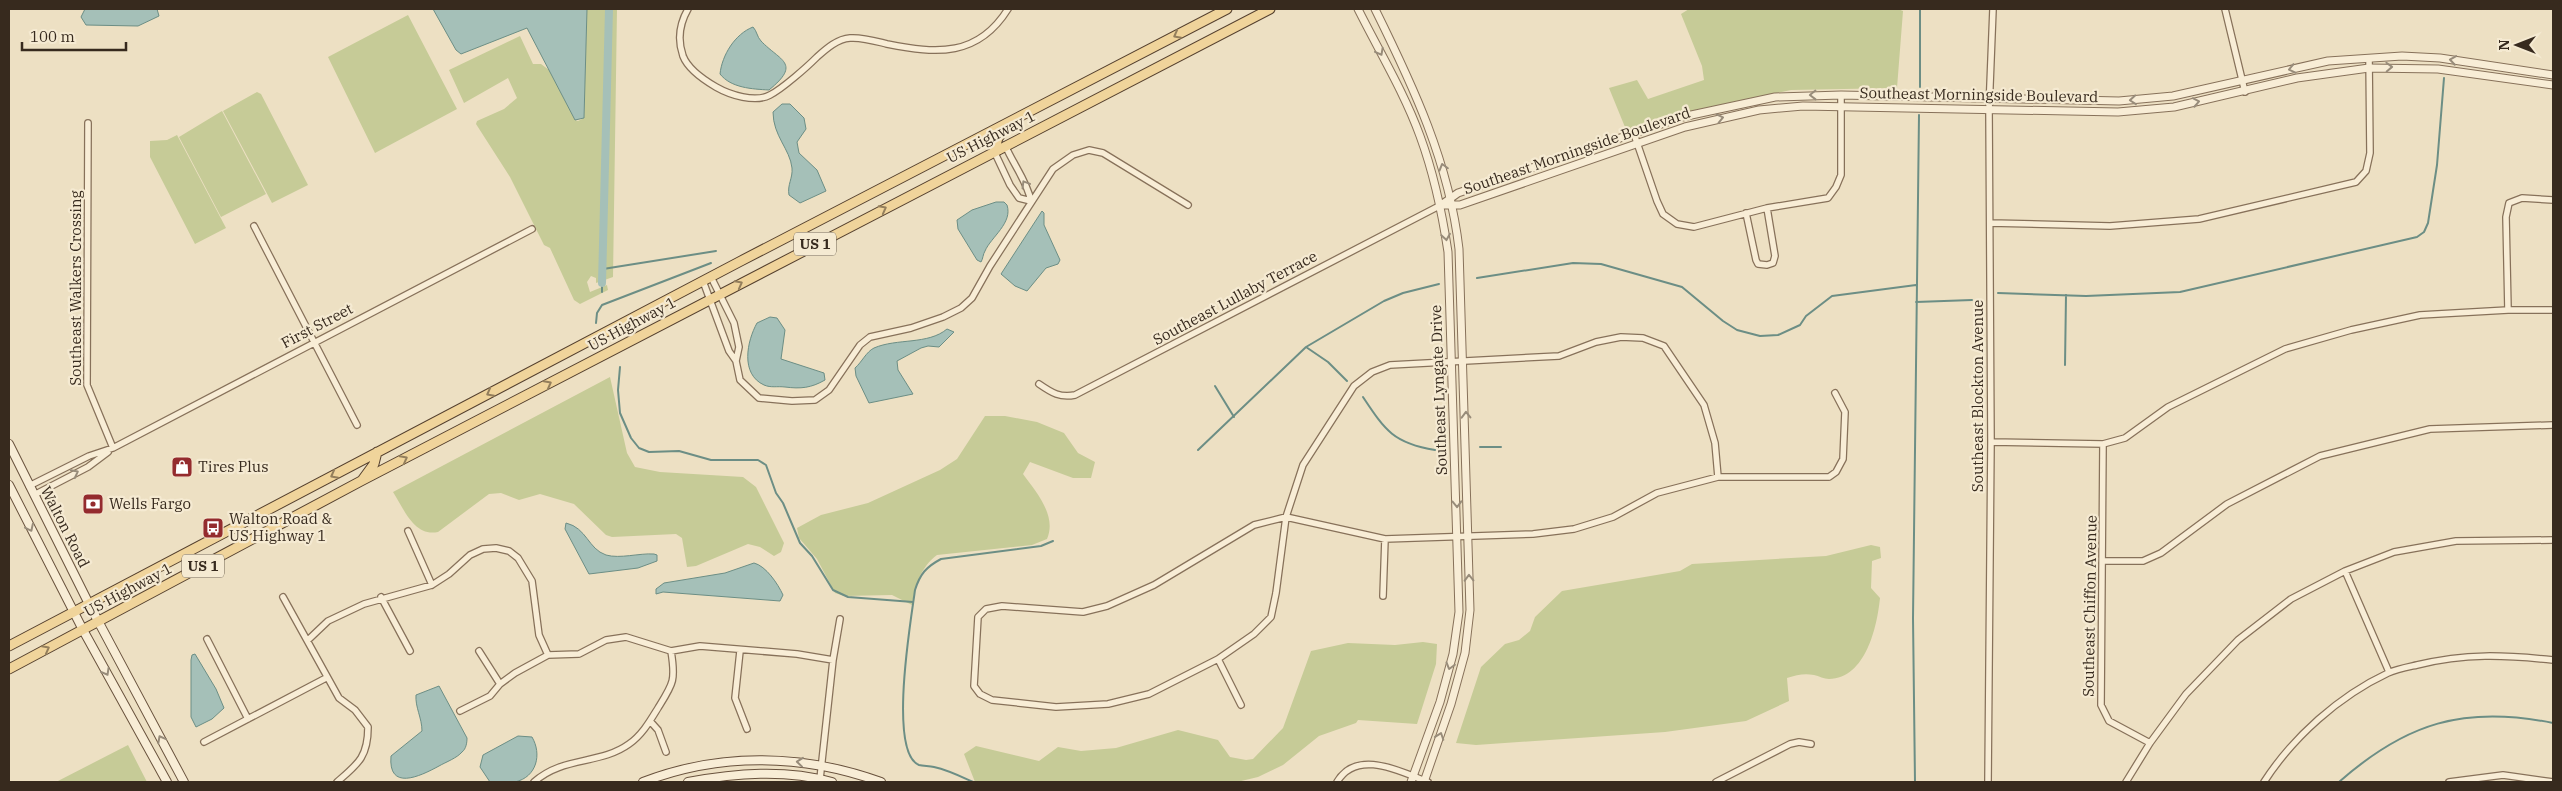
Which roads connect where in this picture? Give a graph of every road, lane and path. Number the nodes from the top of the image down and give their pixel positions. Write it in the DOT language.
graph roads {
  1 [pos="688,9"];
  2 [pos="1008,9"];
  3 [pos="1270,9"];
  4 [pos="1358,9"];
  5 [pos="1375,9"];
  6 [pos="1993,9"];
  7 [pos="2225,9"];
  8 [pos="1222,10"];
  9 [pos="2370,58"];
  10 [pos="2473,63"];
  11 [pos="2369,68"];
  12 [pos="2471,73"];
  13 [pos="2553,75"];
  14 [pos="2242,80"];
  15 [pos="2553,86"];
  16 [pos="2245,92"];
  17 [pos="1841,94"];
  18 [pos="1990,99"];
  19 [pos="1738,104"];
  20 [pos="1841,106"];
  21 [pos="1989,110"];
  22 [pos="1740,114"];
  23 [pos="1009,122"];
  24 [pos="88,123"];
  25 [pos="1634,134"];
  26 [pos="1637,144"];
  27 [pos="1006,145"];
  28 [pos="994,151"];
  29 [pos="1541,166"];
  30 [pos="1545,176"];
  31 [pos="2553,200"];
  32 [pos="1031,201"];
  33 [pos="1452,203"];
  34 [pos="1188,205"];
  35 [pos="1440,206"];
  36 [pos="1767,208"];
  37 [pos="1746,213"];
  38 [pos="1990,223"];
  39 [pos="254,226"];
  40 [pos="532,229"];
  41 [pos="707,279"];
  42 [pos="714,297"];
  43 [pos="2508,310"];
  44 [pos="2553,310"];
  45 [pos="314,341"];
  46 [pos="736,361"];
  47 [pos="1453,361"];
  48 [pos="1464,361"];
  49 [pos="1040,384"];
  50 [pos="1835,393"];
  51 [pos="357,425"];
  52 [pos="2553,425"];
  53 [pos="1991,442"];
  54 [pos="9,444"];
  55 [pos="2103,444"];
  56 [pos="113,448"];
  57 [pos="377,452"];
  58 [pos="1718,477"];
  59 [pos="361,481"];
  60 [pos="9,485"];
  61 [pos="29,486"];
  62 [pos="34,495"];
  63 [pos="1286,517"];
  64 [pos="408,532"];
  65 [pos="1457,538"];
  66 [pos="1469,538"];
  67 [pos="1385,539"];
  68 [pos="2553,540"];
  69 [pos="2104,561"];
  70 [pos="2344,571"];
  71 [pos="432,585"];
  72 [pos="1382,596"];
  73 [pos="282,597"];
  74 [pos="381,597"];
  75 [pos="89,604"];
  76 [pos="74,612"];
  77 [pos="840,620"];
  78 [pos="99,621"];
  79 [pos="83,630"];
  80 [pos="206,639"];
  81 [pos="308,640"];
  82 [pos="9,646"];
  83 [pos="410,651"];
  84 [pos="479,651"];
  85 [pos="671,651"];
  86 [pos="740,651"];
  87 [pos="548,655"];
  88 [pos="1218,659"];
  89 [pos="833,660"];
  90 [pos="2553,660"];
  91 [pos="9,668"];
  92 [pos="2389,672"];
  93 [pos="326,678"];
  94 [pos="500,684"];
  95 [pos="1241,706"];
  96 [pos="460,711"];
  97 [pos="248,719"];
  98 [pos="650,721"];
  99 [pos="747,729"];
  100 [pos="204,742"];
  101 [pos="2150,743"];
  102 [pos="1811,744"];
  103 [pos="666,752"];
  104 [pos="822,765"];
  105 [pos="820,779"];
  106 [pos="1412,779"];
  107 [pos="167,782"];
  108 [pos="184,782"];
  109 [pos="337,782"];
  110 [pos="534,782"];
  111 [pos="643,782"];
  112 [pos="688,782"];
  113 [pos="832,782"];
  114 [pos="881,782"];
  115 [pos="1336,782"];
  116 [pos="1426,782"];
  117 [pos="1716,782"];
  118 [pos="1988,782"];
  119 [pos="2126,782"];
  120 [pos="2264,782"];
  121 [pos="2449,782"];
  122 [pos="2553,782"];
  1 -- 2 [label="street"];
  3 -- 27 [label="main road, US Highway 1 / US 1"];
  4 -- 35 [label="street, Southeast Lyngate Drive, one-way"];
  33 -- 5 [label="street, Southeast Lyngate Drive, one-way"];
  6 -- 18 [label="street, Southeast Blockton Avenue"];
  7 -- 14 [label="street"];
  8 -- 23 [label="main road, US Highway 1 / US 1, one-way"];
  10 -- 9 [label="street, Southeast Morningside Boulevard, one-way"];
  9 -- 11 [label="street"];
  9 -- 14 [label="street, Southeast Morningside Boulevard, one-way"];
  10 -- 12 [label="street"];
  10 -- 13 [label="street, Southeast Morningside Boulevard"];
  11 -- 12 [label="street, Southeast Morningside Boulevard, one-way"];
  11 -- 16 [label="street, Southeast Morningside Boulevard"];
  11 -- 38 [label="street"];
  12 -- 15 [label="street, Southeast Morningside Boulevard"];
  14 -- 16 [label="street"];
  14 -- 18 [label="street, Southeast Morningside Boulevard, one-way"];
  21 -- 16 [label="street, Southeast Morningside Boulevard, one-way"];
  17 -- 18 [label="street, Southeast Morningside Boulevard"];
  17 -- 19 [label="street, Southeast Morningside Boulevard, one-way"];
  17 -- 20 [label="street"];
  18 -- 21 [label="street, Southeast Blockton Avenue"];
  19 -- 22 [label="street"];
  19 -- 25 [label="street, Southeast Morningside Boulevard"];
  20 -- 21 [label="street, Southeast Morningside Boulevard"];
  20 -- 22 [label="street, Southeast Morningside Boulevard"];
  20 -- 36 [label="street"];
  21 -- 38 [label="street, Southeast Blockton Avenue"];
  26 -- 22 [label="street, Southeast Morningside Boulevard, one-way"];
  23 -- 28 [label="main road"];
  23 -- 41 [label="main road, US Highway 1 / US 1"];
  24 -- 56 [label="street, Southeast Walkers Crossing"];
  25 -- 26 [label="street"];
  25 -- 29 [label="street, Southeast Morningside Boulevard"];
  26 -- 30 [label="street, Southeast Morningside Boulevard"];
  26 -- 37 [label="street"];
  27 -- 28 [label="main road, US Highway 1 / US 1"];
  32 -- 27 [label="street, one-way"];
  28 -- 32 [label="street"];
  42 -- 28 [label="main road, US Highway 1 / US 1, one-way"];
  29 -- 30 [label="street"];
  29 -- 33 [label="street, Southeast Morningside Boulevard"];
  30 -- 33 [label="street, Southeast Morningside Boulevard"];
  31 -- 43 [label="street"];
  32 -- 34 [label="street"];
  32 -- 46 [label="street"];
  33 -- 35 [label="street, Southeast Morningside Boulevard"];
  33 -- 48 [label="street, Southeast Lyngate Drive"];
  35 -- 47 [label="street, Southeast Lyngate Drive, one-way"];
  35 -- 49 [label="street, Southeast Lullaby Terrace"];
  36 -- 37 [label="street"];
  36 -- 37 [label="street"];
  38 -- 53 [label="street, Southeast Blockton Avenue"];
  39 -- 45 [label="street"];
  40 -- 45 [label="street, First Street"];
  41 -- 42 [label="street"];
  41 -- 57 [label="main road, US Highway 1 / US 1, one-way"];
  42 -- 46 [label="street"];
  42 -- 46 [label="street"];
  59 -- 42 [label="main road, US Highway 1 / US 1, one-way"];
  43 -- 44 [label="street"];
  43 -- 55 [label="street"];
  45 -- 51 [label="street"];
  45 -- 56 [label="street, First Street"];
  47 -- 48 [label="street"];
  47 -- 63 [label="street"];
  47 -- 65 [label="street, Southeast Lyngate Drive, one-way"];
  48 -- 58 [label="street"];
  66 -- 48 [label="street, Southeast Lyngate Drive, one-way"];
  50 -- 58 [label="street"];
  52 -- 69 [label="street"];
  53 -- 55 [label="street"];
  53 -- 118 [label="street, Southeast Blockton Avenue"];
  54 -- 61 [label="main road, Walton Road"];
  55 -- 69 [label="street, Southeast Chiffon Avenue"];
  56 -- 61 [label="street, First Street"];
  62 -- 56 [label="street, First Street, one-way"];
  57 -- 59 [label="main road"];
  57 -- 75 [label="main road, US Highway 1 / US 1, one-way"];
  58 -- 66 [label="street"];
  59 -- 78 [label="main road, US Highway 1 / US 1"];
  60 -- 76 [label="main road, Walton Road, one-way"];
  61 -- 62 [label="main road, Walton Road"];
  62 -- 75 [label="main road, Walton Road"];
  63 -- 67 [label="street"];
  63 -- 88 [label="street"];
  63 -- 88 [label="street"];
  64 -- 71 [label="street"];
  65 -- 66 [label="street"];
  65 -- 67 [label="street"];
  65 -- 106 [label="street, Southeast Lyngate Drive, one-way"];
  116 -- 66 [label="street, Southeast Lyngate Drive, one-way"];
  67 -- 72 [label="street"];
  68 -- 70 [label="street"];
  69 -- 101 [label="street, Southeast Chiffon Avenue"];
  70 -- 92 [label="street"];
  70 -- 101 [label="street"];
  71 -- 74 [label="street"];
  71 -- 87 [label="street"];
  73 -- 81 [label="street"];
  74 -- 81 [label="street"];
  74 -- 83 [label="street"];
  75 -- 76 [label="main road, US Highway 1 / US 1"];
  75 -- 78 [label="main road, Walton Road"];
  76 -- 79 [label="main road, Walton Road"];
  76 -- 82 [label="main road, US Highway 1 / US 1"];
  77 -- 89 [label="street"];
  78 -- 79 [label="main road, US Highway 1 / US 1"];
  108 -- 78 [label="main road, Walton Road, one-way"];
  91 -- 79 [label="main road, US Highway 1 / US 1, one-way"];
  79 -- 107 [label="main road, Walton Road, one-way"];
  80 -- 97 [label="street"];
  81 -- 93 [label="street"];
  84 -- 94 [label="street"];
  85 -- 86 [label="street"];
  85 -- 87 [label="street"];
  85 -- 98 [label="street"];
  86 -- 89 [label="street"];
  86 -- 99 [label="street"];
  87 -- 94 [label="street"];
  88 -- 95 [label="street"];
  89 -- 104 [label="street"];
  90 -- 92 [label="street"];
  92 -- 120 [label="street"];
  93 -- 97 [label="street"];
  93 -- 109 [label="street"];
  94 -- 96 [label="street"];
  97 -- 100 [label="street"];
  98 -- 103 [label="street"];
  98 -- 110 [label="street"];
  101 -- 119 [label="street"];
  102 -- 117 [label="street"];
  104 -- 105 [label="street"];
  104 -- 111 [label="main road, one-way"];
  104 -- 114 [label="main road"];
  105 -- 112 [label="main road"];
  105 -- 113 [label="main road"];
  106 -- 115 [label="street"];
  106 -- 116 [label="street"];
  121 -- 122 [label="street"];
}
